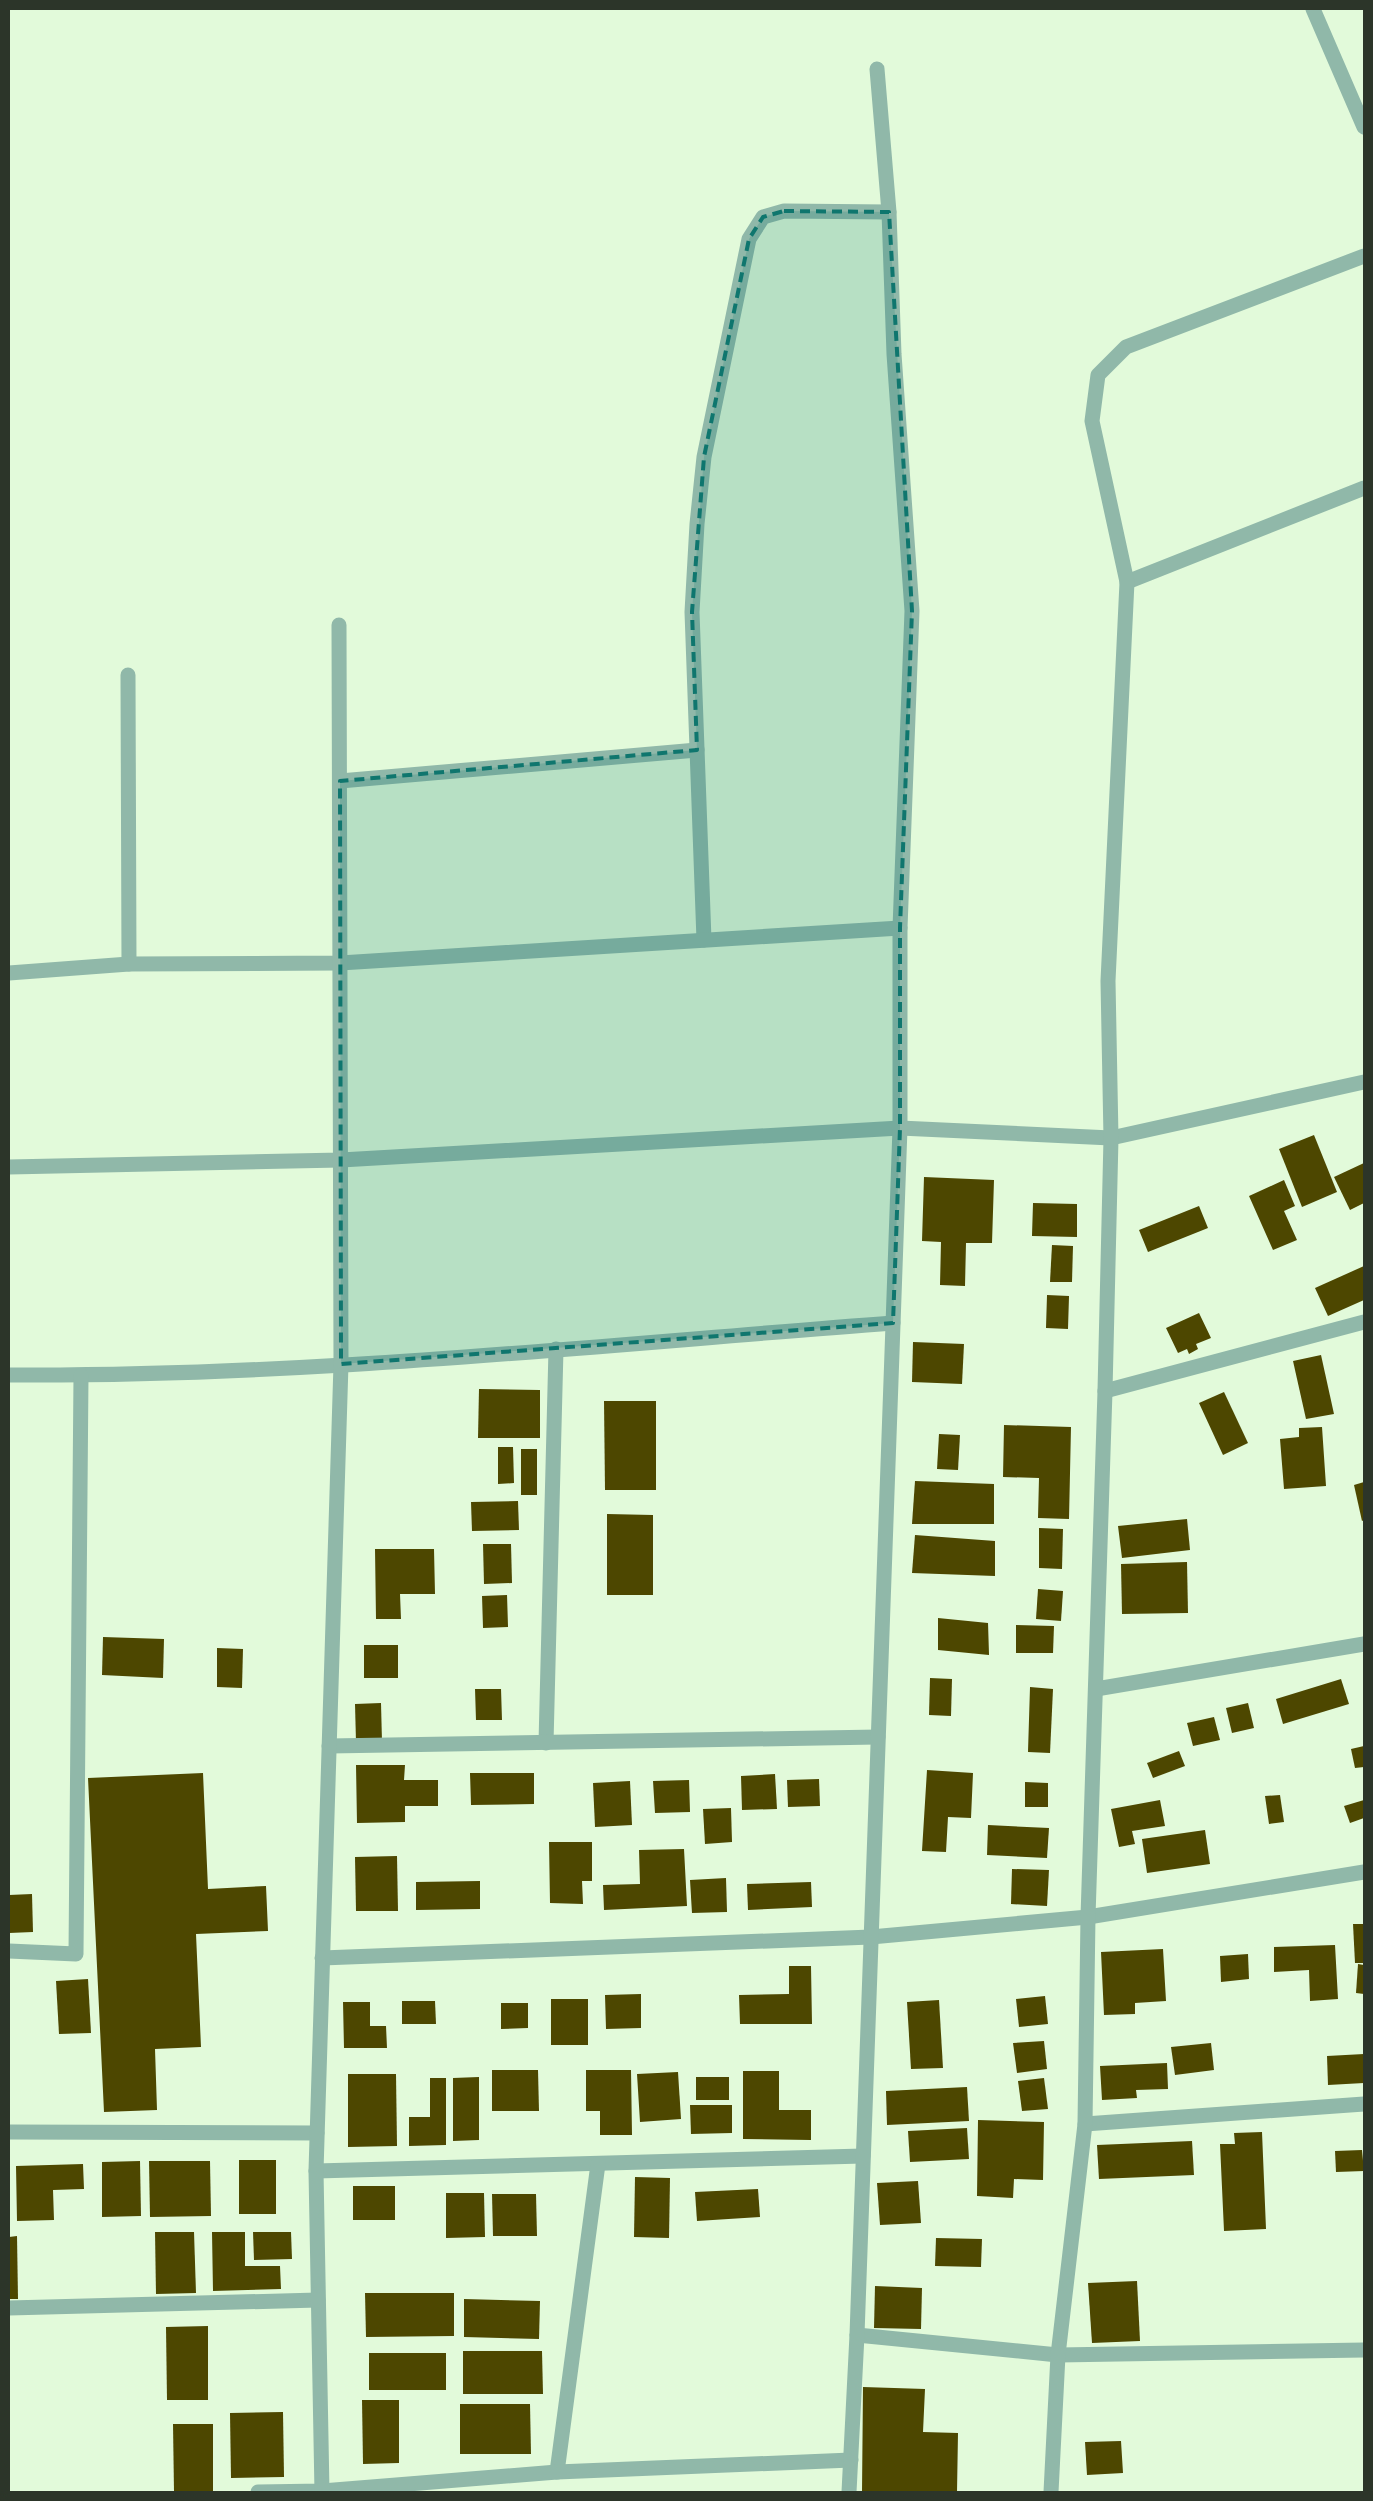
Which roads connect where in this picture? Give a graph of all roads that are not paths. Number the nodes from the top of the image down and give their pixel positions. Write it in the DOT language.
graph roads {
  1 [pos="1313,9"];
  2 [pos="877,69"];
  3 [pos="1364,128"];
  4 [pos="890,212"];
  5 [pos="1364,256"];
  6 [pos="1364,488"];
  7 [pos="1127,582"];
  8 [pos="339,625"];
  9 [pos="128,675"];
  10 [pos="698,750"];
  11 [pos="340,781"];
  12 [pos="900,928"];
  13 [pos="704,940"];
  14 [pos="340,963"];
  15 [pos="129,964"];
  16 [pos="9,973"];
  17 [pos="1364,1082"];
  18 [pos="900,1128"];
  19 [pos="1110,1138"];
  20 [pos="341,1160"];
  21 [pos="9,1167"];
  22 [pos="1364,1322"];
  23 [pos="893,1323"];
  24 [pos="556,1349"];
  25 [pos="341,1364"];
  26 [pos="9,1375"];
  27 [pos="81,1376"];
  28 [pos="1105,1391"];
  29 [pos="1364,1644"];
  30 [pos="1096,1689"];
  31 [pos="878,1738"];
  32 [pos="546,1742"];
  33 [pos="329,1746"];
  34 [pos="1364,1872"];
  35 [pos="1088,1917"];
  36 [pos="871,1937"];
  37 [pos="9,1951"];
  38 [pos="322,1958"];
  39 [pos="1364,2104"];
  40 [pos="1085,2124"];
  41 [pos="9,2132"];
  42 [pos="317,2133"];
  43 [pos="864,2156"];
  44 [pos="598,2164"];
  45 [pos="316,2171"];
  46 [pos="318,2300"];
  47 [pos="9,2308"];
  48 [pos="857,2335"];
  49 [pos="1364,2350"];
  50 [pos="1058,2356"];
  51 [pos="851,2460"];
  52 [pos="558,2472"];
  53 [pos="258,2492"];
  54 [pos="322,2492"];
  55 [pos="849,2492"];
  56 [pos="1051,2492"];
  1 -- 3 [label="street"];
  2 -- 4 [label="street"];
  4 -- 10 [label="street"];
  4 -- 12 [label="street"];
  5 -- 7 [label="street"];
  6 -- 7 [label="street"];
  7 -- 19 [label="street"];
  8 -- 11 [label="street"];
  9 -- 15 [label="street"];
  10 -- 11 [label="street"];
  10 -- 13 [label="street"];
  11 -- 14 [label="street"];
  12 -- 13 [label="street"];
  12 -- 18 [label="street"];
  13 -- 14 [label="street"];
  14 -- 15 [label="street"];
  14 -- 20 [label="street"];
  15 -- 16 [label="street"];
  17 -- 19 [label="street"];
  18 -- 19 [label="street"];
  18 -- 20 [label="street"];
  18 -- 23 [label="street"];
  19 -- 28 [label="street"];
  20 -- 21 [label="street"];
  20 -- 25 [label="street"];
  22 -- 28 [label="street"];
  23 -- 24 [label="street"];
  23 -- 31 [label="street"];
  24 -- 25 [label="street"];
  24 -- 32 [label="street"];
  25 -- 27 [label="street"];
  25 -- 33 [label="street"];
  26 -- 27 [label="street"];
  27 -- 37 [label="street"];
  28 -- 30 [label="street"];
  29 -- 30 [label="street"];
  30 -- 35 [label="street"];
  31 -- 32 [label="street"];
  31 -- 36 [label="street"];
  32 -- 33 [label="street"];
  33 -- 38 [label="street"];
  34 -- 35 [label="street"];
  35 -- 36 [label="street"];
  35 -- 40 [label="street"];
  36 -- 38 [label="street"];
  36 -- 43 [label="street"];
  38 -- 42 [label="street"];
  39 -- 40 [label="street"];
  40 -- 50 [label="street"];
  41 -- 42 [label="street"];
  42 -- 45 [label="street"];
  43 -- 44 [label="street"];
  43 -- 48 [label="street"];
  44 -- 45 [label="street"];
  44 -- 52 [label="street"];
  45 -- 46 [label="street"];
  46 -- 47 [label="street"];
  46 -- 54 [label="street"];
  48 -- 50 [label="street"];
  48 -- 51 [label="street"];
  49 -- 50 [label="street"];
  50 -- 56 [label="street"];
  51 -- 52 [label="street"];
  51 -- 55 [label="street"];
  52 -- 54 [label="street"];
  53 -- 54 [label="street"];
}
